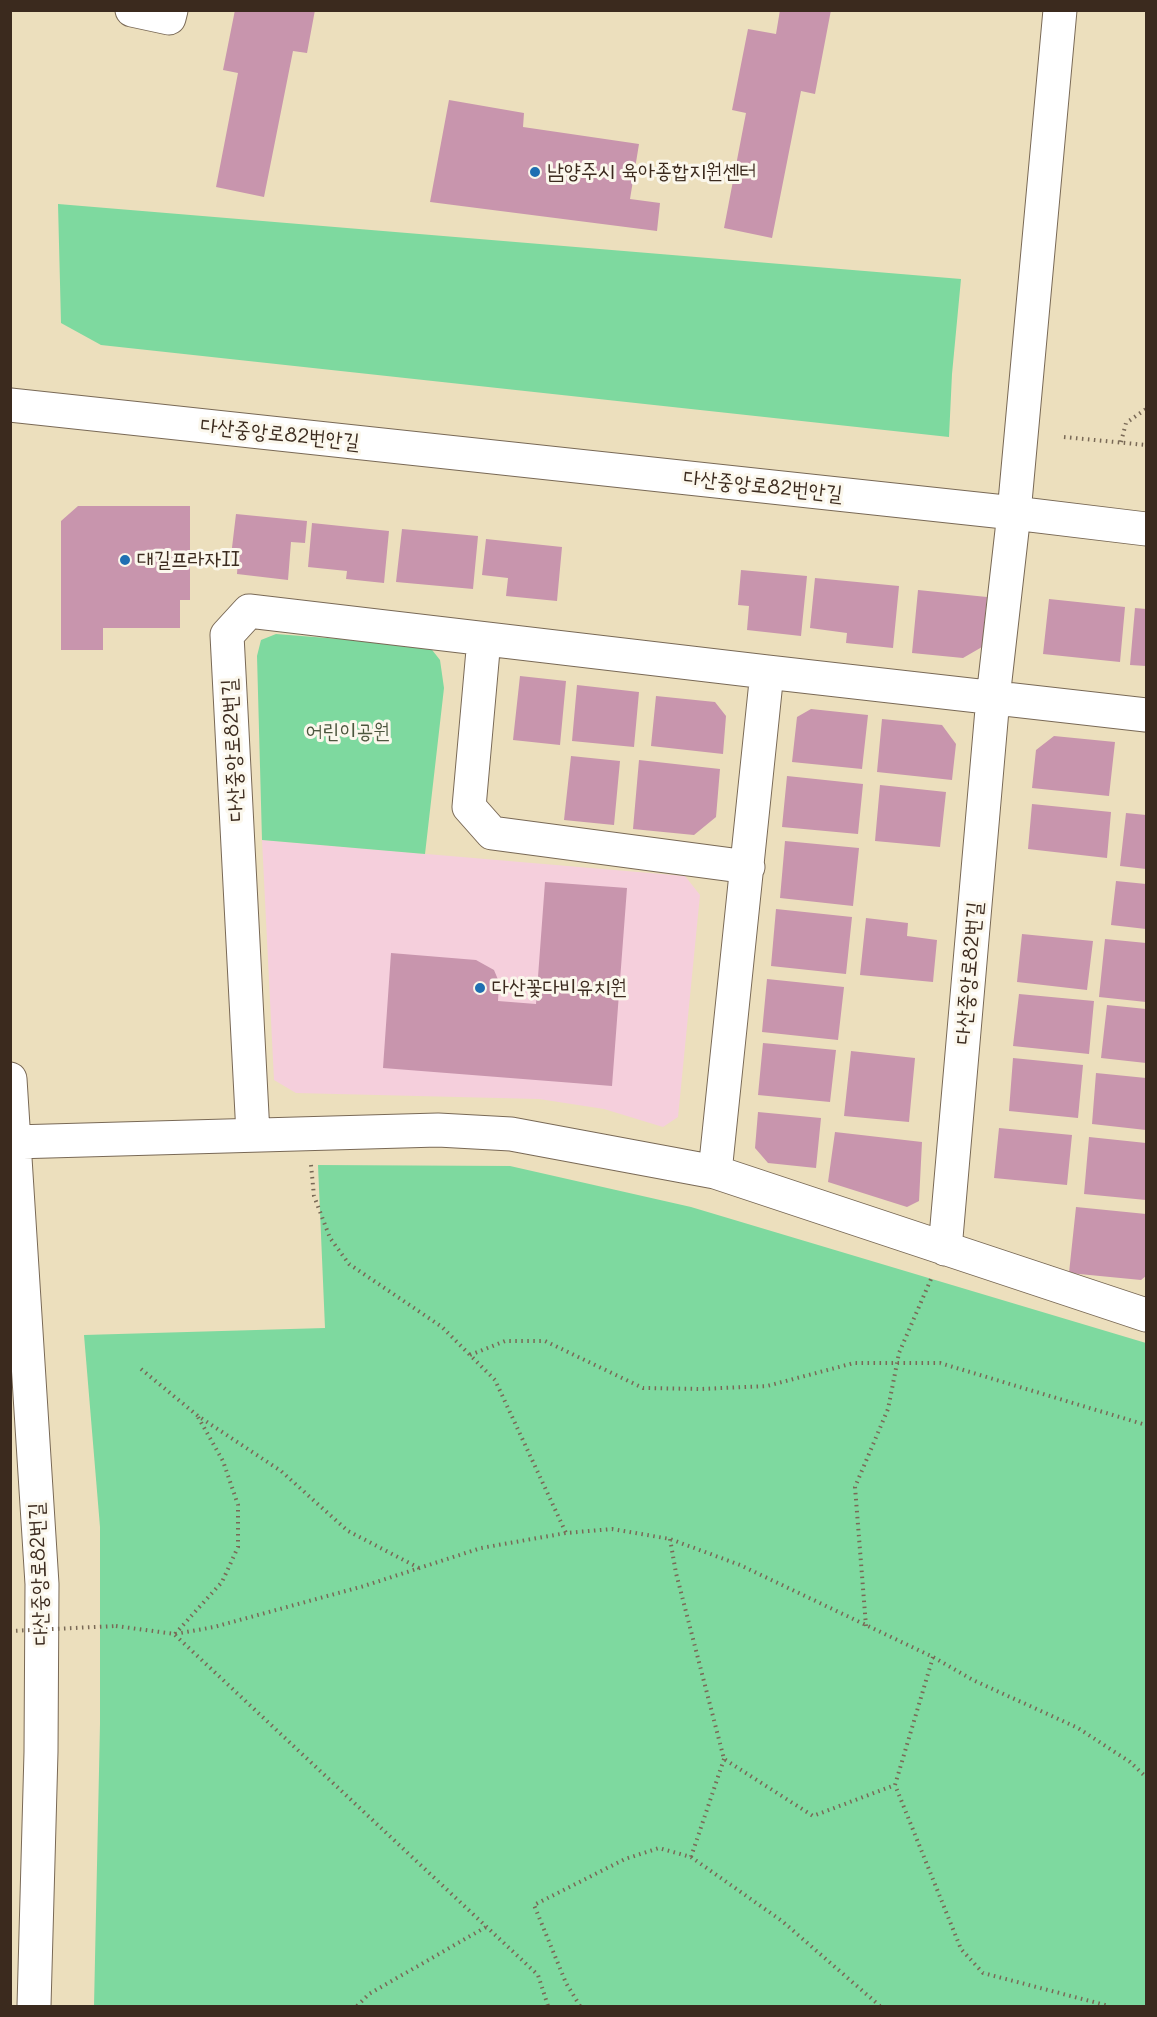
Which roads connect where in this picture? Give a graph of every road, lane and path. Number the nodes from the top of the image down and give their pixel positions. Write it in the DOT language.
graph roads {
  1 [pos="132,10"];
  2 [pos="171,10"];
  3 [pos="1060,10"];
  4 [pos="10,405"];
  5 [pos="1146,409"];
  6 [pos="1064,437"];
  7 [pos="1120,442"];
  8 [pos="1146,445"];
  9 [pos="1014,513"];
  10 [pos="1146,529"];
  11 [pos="484,639"];
  12 [pos="767,672"];
  13 [pos="993,698"];
  14 [pos="1146,715"];
  15 [pos="748,867"];
  16 [pos="10,1079"];
  17 [pos="253,1134"];
  18 [pos="309,1134"];
  19 [pos="14,1142"];
  20 [pos="715,1172"];
  21 [pos="945,1249"];
  22 [pos="1146,1315"];
  23 [pos="470,1355"];
  24 [pos="897,1363"];
  25 [pos="141,1370"];
  26 [pos="198,1416"];
  27 [pos="1146,1425"];
  28 [pos="566,1533"];
  29 [pos="670,1539"];
  30 [pos="419,1568"];
  31 [pos="866,1626"];
  32 [pos="10,1631"];
  33 [pos="175,1634"];
  34 [pos="933,1657"];
  35 [pos="724,1759"];
  36 [pos="1146,1777"];
  37 [pos="895,1785"];
  38 [pos="691,1857"];
  39 [pos="486,1926"];
  40 [pos="34,2007"];
  41 [pos="357,2007"];
  42 [pos="548,2007"];
  43 [pos="580,2007"];
  44 [pos="880,2007"];
  45 [pos="1109,2007"];
  1 -- 2 [label="street"];
  3 -- 9 [label="street"];
  4 -- 9 [label="street, 다산중앙로82번안길"];
  5 -- 7 [label="path"];
  6 -- 7 [label="path"];
  7 -- 8 [label="path"];
  9 -- 10 [label="street, 다산중앙로82번안길"];
  9 -- 13 [label="street, 다산중앙로82번길"];
  11 -- 12 [label="street, 다산중앙로82번길"];
  11 -- 15 [label="street"];
  11 -- 17 [label="street, 다산중앙로82번길"];
  12 -- 13 [label="street, 다산중앙로82번길"];
  12 -- 15 [label="street"];
  13 -- 14 [label="street, 다산중앙로82번길"];
  13 -- 21 [label="street, 다산중앙로82번길"];
  15 -- 20 [label="street"];
  16 -- 19 [label="street, 다산중앙로82번길"];
  17 -- 18 [label="street"];
  17 -- 19 [label="street"];
  18 -- 20 [label="street"];
  18 -- 23 [label="path"];
  19 -- 40 [label="street, 다산중앙로82번길"];
  20 -- 21 [label="street"];
  21 -- 22 [label="street"];
  21 -- 24 [label="path"];
  23 -- 24 [label="path"];
  23 -- 28 [label="path"];
  24 -- 27 [label="path"];
  24 -- 31 [label="path"];
  25 -- 26 [label="path"];
  26 -- 30 [label="path"];
  26 -- 33 [label="path"];
  28 -- 29 [label="path"];
  28 -- 30 [label="path"];
  29 -- 31 [label="path"];
  29 -- 35 [label="path"];
  30 -- 33 [label="path"];
  31 -- 34 [label="path"];
  32 -- 33 [label="path, bridge"];
  33 -- 39 [label="path"];
  34 -- 36 [label="path"];
  34 -- 37 [label="path"];
  35 -- 37 [label="path"];
  35 -- 38 [label="path"];
  37 -- 45 [label="path"];
  38 -- 43 [label="path"];
  38 -- 44 [label="path"];
  39 -- 41 [label="path"];
  39 -- 42 [label="path"];
}
